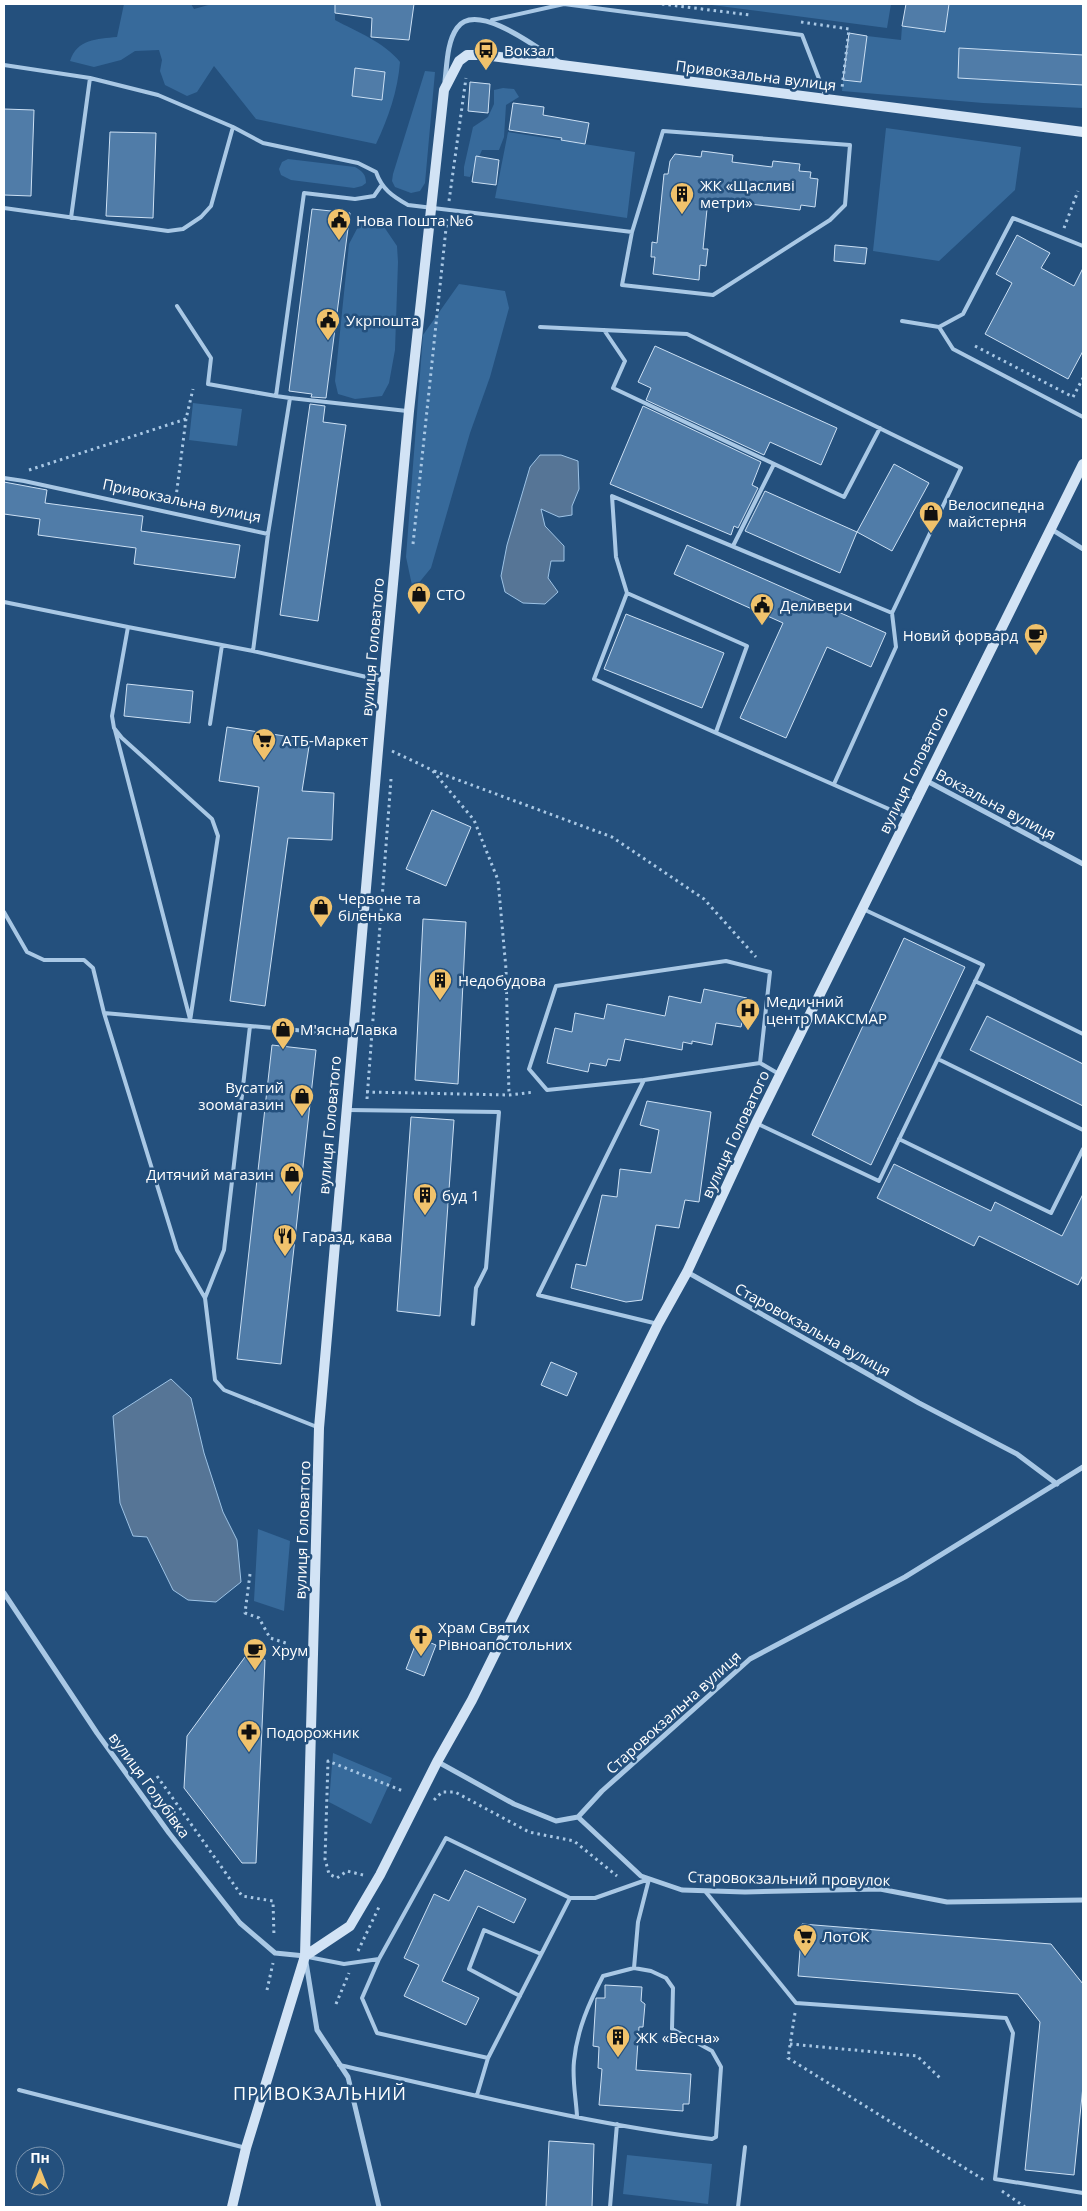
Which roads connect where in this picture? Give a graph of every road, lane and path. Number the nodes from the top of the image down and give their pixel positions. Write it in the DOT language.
graph roads {
  1 [pos="492,20"];
  2 [pos="470,55"];
  3 [pos="4,65"];
  4 [pos="563,65"];
  5 [pos="90,78"];
  6 [pos="444,90"];
  7 [pos="827,99"];
  8 [pos="233,127"];
  9 [pos="1083,132"];
  10 [pos="381,186"];
  11 [pos="1078,191"];
  12 [pos="4,208"];
  13 [pos="432,208"];
  14 [pos="448,210"];
  15 [pos="71,218"];
  16 [pos="1063,228"];
  17 [pos="632,232"];
  18 [pos="1083,246"];
  19 [pos="177,306"];
  20 [pos="902,321"];
  21 [pos="540,327"];
  22 [pos="939,327"];
  23 [pos="604,330"];
  24 [pos="969,343"];
  25 [pos="1083,378"];
  26 [pos="193,389"];
  27 [pos="276,396"];
  28 [pos="1073,397"];
  29 [pos="290,398"];
  30 [pos="1066,408"];
  31 [pos="409,411"];
  32 [pos="1083,417"];
  33 [pos="186,419"];
  34 [pos="880,428"];
  35 [pos="774,464"];
  36 [pos="1083,464"];
  37 [pos="4,478"];
  38 [pos="174,514"];
  39 [pos="1051,529"];
  40 [pos="268,534"];
  41 [pos="412,545"];
  42 [pos="733,546"];
  43 [pos="1083,549"];
  44 [pos="627,593"];
  45 [pos="4,602"];
  46 [pos="892,613"];
  47 [pos="128,627"];
  48 [pos="222,645"];
  49 [pos="253,651"];
  50 [pos="384,681"];
  51 [pos="210,724"];
  52 [pos="114,728"];
  53 [pos="716,732"];
  54 [pos="394,742"];
  55 [pos="379,744"];
  56 [pos="394,752"];
  57 [pos="393,761"];
  58 [pos="432,770"];
  59 [pos="392,771"];
  60 [pos="924,780"];
  61 [pos="834,784"];
  62 [pos="906,817"];
  63 [pos="1083,864"];
  64 [pos="862,908"];
  65 [pos="4,912"];
  66 [pos="770,972"];
  67 [pos="975,982"];
  68 [pos="104,1013"];
  69 [pos="190,1021"];
  70 [pos="250,1026"];
  71 [pos="1083,1034"];
  72 [pos="352,1035"];
  73 [pos="938,1059"];
  74 [pos="760,1063"];
  75 [pos="780,1074"];
  76 [pos="644,1080"];
  77 [pos="547,1090"];
  78 [pos="347,1091"];
  79 [pos="367,1092"];
  80 [pos="509,1095"];
  81 [pos="346,1110"];
  82 [pos="366,1110"];
  83 [pos="756,1123"];
  84 [pos="1083,1130"];
  85 [pos="899,1139"];
  86 [pos="1083,1150"];
  87 [pos="687,1272"];
  88 [pos="205,1298"];
  89 [pos="473,1324"];
  90 [pos="658,1324"];
  91 [pos="319,1428"];
  92 [pos="1083,1467"];
  93 [pos="1056,1484"];
  94 [pos="250,1574"];
  95 [pos="4,1593"];
  96 [pos="289,1644"];
  97 [pos="437,1762"];
  98 [pos="157,1776"];
  99 [pos="403,1791"];
  100 [pos="429,1806"];
  101 [pos="578,1818"];
  102 [pos="363,1874"];
  103 [pos="617,1876"];
  104 [pos="649,1879"];
  105 [pos="705,1891"];
  106 [pos="570,1898"];
  107 [pos="1083,1900"];
  108 [pos="273,1901"];
  109 [pos="382,1901"];
  110 [pos="541,1954"];
  111 [pos="305,1956"];
  112 [pos="379,1959"];
  113 [pos="353,1962"];
  114 [pos="634,1968"];
  115 [pos="520,1996"];
  116 [pos="796,2003"];
  117 [pos="336,2004"];
  118 [pos="790,2044"];
  119 [pos="488,2058"];
  120 [pos="339,2065"];
  121 [pos="941,2079"];
  122 [pos="20,2090"];
  123 [pos="477,2095"];
  124 [pos="577,2116"];
  125 [pos="618,2124"];
  126 [pos="746,2147"];
  127 [pos="246,2148"];
  128 [pos="992,2184"];
  129 [pos="998,2189"];
  130 [pos="1083,2192"];
  131 [pos="232,2207"];
  132 [pos="379,2207"];
  133 [pos="610,2207"];
  134 [pos="738,2207"];
  135 [pos="1025,2207"];
  1 -- 4 [label="street"];
  1 -- 6 [label="street"];
  1 -- 7 [label="lane"];
  2 -- 4 [label="street, Привокзальна вулиця"];
  2 -- 6 [label="street"];
  2 -- 14 [label="path"];
  3 -- 5 [label="lane"];
  4 -- 7 [label="street, Привокзальна вулиця"];
  5 -- 8 [label="lane"];
  5 -- 15 [label="lane"];
  6 -- 13 [label="street, вулиця Головатого"];
  7 -- 9 [label="street, Привокзальна вулиця"];
  8 -- 10 [label="lane"];
  8 -- 15 [label="lane"];
  10 -- 13 [label="lane"];
  10 -- 27 [label="lane"];
  11 -- 16 [label="path"];
  12 -- 15 [label="lane"];
  13 -- 14 [label="lane"];
  13 -- 31 [label="street, вулиця Головатого"];
  14 -- 17 [label="lane"];
  14 -- 41 [label="path"];
  17 -- 17 [label="lane"];
  18 -- 22 [label="lane"];
  19 -- 27 [label="lane"];
  20 -- 22 [label="lane"];
  21 -- 23 [label="lane"];
  22 -- 30 [label="lane"];
  23 -- 34 [label="lane"];
  23 -- 35 [label="lane"];
  24 -- 28 [label="path"];
  25 -- 28 [label="path"];
  26 -- 33 [label="path"];
  27 -- 29 [label="lane"];
  28 -- 30 [label="path"];
  29 -- 31 [label="lane"];
  29 -- 40 [label="lane"];
  30 -- 32 [label="lane"];
  31 -- 50 [label="street, вулиця Головатого"];
  33 -- 37 [label="path"];
  33 -- 38 [label="path"];
  34 -- 35 [label="lane"];
  34 -- 46 [label="lane"];
  35 -- 42 [label="lane"];
  36 -- 39 [label="street, вулиця Головатого"];
  37 -- 38 [label="lane, Привокзальна вулиця"];
  38 -- 40 [label="lane, Привокзальна вулиця"];
  39 -- 43 [label="street"];
  39 -- 60 [label="street, вулиця Головатого"];
  40 -- 49 [label="lane, Привокзальна вулиця"];
  42 -- 44 [label="lane"];
  42 -- 46 [label="lane"];
  44 -- 53 [label="lane"];
  44 -- 53 [label="lane"];
  45 -- 47 [label="lane"];
  46 -- 61 [label="lane"];
  47 -- 48 [label="lane"];
  47 -- 52 [label="lane"];
  48 -- 49 [label="lane"];
  48 -- 51 [label="lane"];
  49 -- 50 [label="lane"];
  50 -- 55 [label="street, вулиця Головатого"];
  52 -- 69 [label="lane"];
  52 -- 69 [label="lane"];
  53 -- 61 [label="lane"];
  54 -- 56 [label="path"];
  55 -- 56 [label="path"];
  55 -- 72 [label="street, вулиця Головатого"];
  56 -- 57 [label="path"];
  56 -- 58 [label="path"];
  58 -- 66 [label="path"];
  58 -- 80 [label="path"];
  59 -- 79 [label="path"];
  60 -- 62 [label="street, вулиця Головатого"];
  60 -- 63 [label="street, Вокзальна вулиця"];
  61 -- 62 [label="lane"];
  62 -- 64 [label="street, вулиця Головатого"];
  64 -- 67 [label="lane"];
  64 -- 75 [label="street, вулиця Головатого"];
  65 -- 68 [label="lane"];
  66 -- 74 [label="lane"];
  66 -- 77 [label="lane"];
  67 -- 71 [label="lane"];
  67 -- 73 [label="lane"];
  68 -- 69 [label="lane"];
  68 -- 88 [label="lane"];
  69 -- 70 [label="lane"];
  70 -- 72 [label="lane"];
  70 -- 88 [label="lane"];
  72 -- 78 [label="street, вулиця Головатого"];
  73 -- 84 [label="lane"];
  73 -- 85 [label="lane"];
  74 -- 75 [label="lane"];
  74 -- 76 [label="lane"];
  75 -- 83 [label="street, вулиця Головатого"];
  76 -- 77 [label="lane"];
  76 -- 90 [label="lane"];
  77 -- 80 [label="path"];
  78 -- 79 [label="path"];
  78 -- 81 [label="street, вулиця Головатого"];
  79 -- 80 [label="path"];
  79 -- 82 [label="path"];
  81 -- 82 [label="lane"];
  81 -- 91 [label="street, вулиця Головатого"];
  82 -- 89 [label="lane"];
  83 -- 85 [label="lane"];
  83 -- 87 [label="street, вулиця Головатого"];
  85 -- 86 [label="lane"];
  87 -- 90 [label="street, вулиця Головатого"];
  87 -- 93 [label="street, Старовокзальна вулиця"];
  88 -- 91 [label="lane"];
  90 -- 97 [label="street, вулиця Головатого"];
  91 -- 111 [label="street, вулиця Головатого"];
  92 -- 93 [label="street, Старовокзальна вулиця"];
  93 -- 101 [label="street, Старовокзальна вулиця"];
  94 -- 96 [label="path"];
  95 -- 111 [label="street, вулиця Голубівка"];
  97 -- 101 [label="street"];
  97 -- 111 [label="street, вулиця Головатого"];
  98 -- 108 [label="path"];
  99 -- 102 [label="path"];
  100 -- 103 [label="path"];
  101 -- 104 [label="street, Старовокзальний провулок"];
  104 -- 105 [label="street, Старовокзальний провулок"];
  104 -- 106 [label="lane"];
  104 -- 114 [label="lane"];
  105 -- 107 [label="street, Старовокзальний провулок"];
  105 -- 116 [label="lane"];
  106 -- 110 [label="lane"];
  106 -- 112 [label="lane"];
  109 -- 113 [label="path"];
  110 -- 115 [label="lane"];
  110 -- 115 [label="lane"];
  111 -- 113 [label="lane"];
  111 -- 120 [label="street"];
  111 -- 127 [label="street, вулиця Головатого"];
  112 -- 113 [label="lane"];
  112 -- 119 [label="lane"];
  113 -- 117 [label="path"];
  114 -- 124 [label="lane"];
  114 -- 125 [label="lane"];
  115 -- 119 [label="lane"];
  116 -- 118 [label="path"];
  116 -- 130 [label="lane"];
  118 -- 121 [label="path"];
  118 -- 128 [label="path"];
  119 -- 123 [label="lane"];
  120 -- 123 [label="lane"];
  120 -- 132 [label="street"];
  122 -- 127 [label="lane"];
  123 -- 124 [label="lane"];
  124 -- 125 [label="lane"];
  125 -- 133 [label="lane"];
  126 -- 134 [label="lane"];
  127 -- 131 [label="street, вулиця Головатого"];
  129 -- 135 [label="path"];
}
